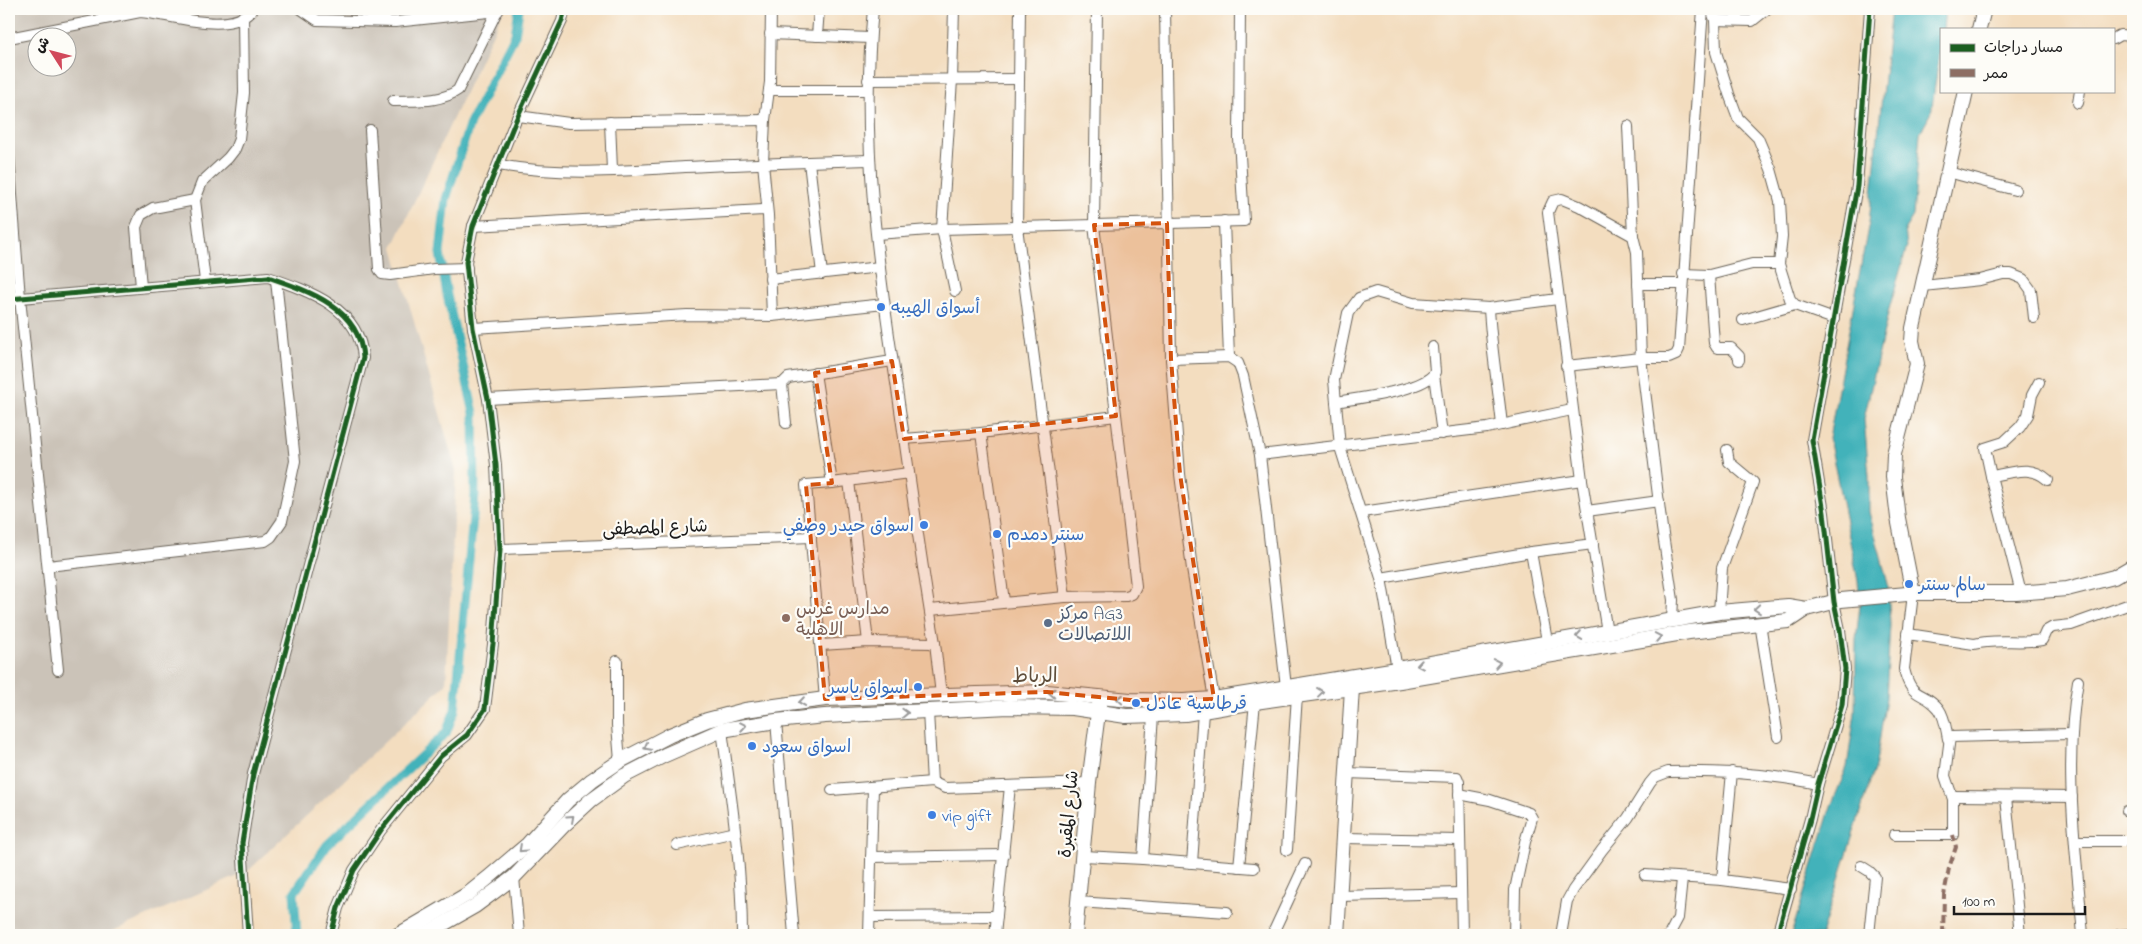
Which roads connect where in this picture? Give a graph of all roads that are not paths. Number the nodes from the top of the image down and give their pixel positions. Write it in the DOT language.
graph roads {
  1 [pos="253,9"];
  2 [pos="301,9"];
  3 [pos="565,9"];
  4 [pos="771,9"];
  5 [pos="819,9"];
  6 [pos="873,9"];
  7 [pos="954,9"];
  8 [pos="1020,9"];
  9 [pos="1097,9"];
  10 [pos="1166,9"];
  11 [pos="1240,9"];
  12 [pos="1704,9"];
  13 [pos="1711,9"];
  14 [pos="1767,9"];
  15 [pos="1870,9"];
  16 [pos="1984,9"];
  17 [pos="498,10"];
  18 [pos="244,16"];
  19 [pos="1715,20"];
  20 [pos="1979,28"];
  21 [pos="770,34"];
  22 [pos="817,36"];
  23 [pos="2133,36"];
  24 [pos="9,38"];
  25 [pos="870,38"];
  26 [pos="2114,38"];
  27 [pos="1019,79"];
  28 [pos="952,80"];
  29 [pos="868,85"];
  30 [pos="769,90"];
  31 [pos="1966,92"];
  32 [pos="2080,92"];
  33 [pos="393,101"];
  34 [pos="2078,103"];
  35 [pos="518,116"];
  36 [pos="765,120"];
  37 [pos="610,122"];
  38 [pos="1628,126"];
  39 [pos="370,130"];
  40 [pos="9,156"];
  41 [pos="869,160"];
  42 [pos="809,162"];
  43 [pos="763,163"];
  44 [pos="499,165"];
  45 [pos="612,170"];
  46 [pos="1948,172"];
  47 [pos="2015,190"];
  48 [pos="195,200"];
  49 [pos="767,212"];
  50 [pos="1224,221"];
  51 [pos="1167,223"];
  52 [pos="1094,225"];
  53 [pos="473,226"];
  54 [pos="1017,227"];
  55 [pos="942,229"];
  56 [pos="877,234"];
  57 [pos="1633,236"];
  58 [pos="1779,264"];
  59 [pos="880,267"];
  60 [pos="464,268"];
  61 [pos="822,274"];
  62 [pos="1709,275"];
  63 [pos="770,279"];
  64 [pos="1683,279"];
  65 [pos="276,280"];
  66 [pos="204,281"];
  67 [pos="1638,284"];
  68 [pos="1923,286"];
  69 [pos="141,287"];
  70 [pos="955,291"];
  71 [pos="20,298"];
  72 [pos="9,299"];
  73 [pos="1558,299"];
  74 [pos="884,304"];
  75 [pos="1795,305"];
  76 [pos="1489,308"];
  77 [pos="772,316"];
  78 [pos="2034,318"];
  79 [pos="1834,319"];
  80 [pos="1744,320"];
  81 [pos="473,328"];
  82 [pos="1433,348"];
  83 [pos="1229,357"];
  84 [pos="1642,358"];
  85 [pos="1171,359"];
  86 [pos="892,360"];
  87 [pos="1739,360"];
  88 [pos="1566,366"];
  89 [pos="815,373"];
  90 [pos="1434,375"];
  91 [pos="2039,382"];
  92 [pos="782,384"];
  93 [pos="488,399"];
  94 [pos="1336,402"];
  95 [pos="1572,410"];
  96 [pos="1116,416"];
  97 [pos="786,423"];
  98 [pos="1042,425"];
  99 [pos="1502,425"];
  100 [pos="981,433"];
  101 [pos="1442,434"];
  102 [pos="904,439"];
  103 [pos="1340,447"];
  104 [pos="1727,450"];
  105 [pos="1260,455"];
  106 [pos="909,473"];
  107 [pos="1991,476"];
  108 [pos="1582,480"];
  109 [pos="2048,480"];
  110 [pos="849,481"];
  111 [pos="832,484"];
  112 [pos="1659,501"];
  113 [pos="1588,511"];
  114 [pos="1362,512"];
  115 [pos="810,537"];
  116 [pos="1593,544"];
  117 [pos="500,549"];
  118 [pos="1531,552"];
  119 [pos="48,566"];
  120 [pos="2133,566"];
  121 [pos="1381,578"];
  122 [pos="2021,593"];
  123 [pos="1910,594"];
  124 [pos="1065,597"];
  125 [pos="1837,601"];
  126 [pos="1004,602"];
  127 [pos="2133,603"];
  128 [pos="1806,609"];
  129 [pos="930,610"];
  130 [pos="1719,612"];
  131 [pos="1672,619"];
  132 [pos="1760,623"];
  133 [pos="1607,632"];
  134 [pos="1908,634"];
  135 [pos="1547,641"];
  136 [pos="868,642"];
  137 [pos="935,643"];
  138 [pos="821,646"];
  139 [pos="617,661"];
  140 [pos="1476,661"];
  141 [pos="1397,669"];
  142 [pos="58,670"];
  143 [pos="2078,681"];
  144 [pos="1352,688"];
  145 [pos="1292,691"];
  146 [pos="941,695"];
  147 [pos="1100,697"];
  148 [pos="825,699"];
  149 [pos="1214,699"];
  150 [pos="1254,702"];
  151 [pos="935,712"];
  152 [pos="1204,712"];
  153 [pos="1098,713"];
  154 [pos="1153,716"];
  155 [pos="776,721"];
  156 [pos="722,730"];
  157 [pos="674,733"];
  158 [pos="2071,734"];
  159 [pos="1778,737"];
  160 [pos="1948,739"];
  161 [pos="679,749"];
  162 [pos="620,761"];
  163 [pos="1732,772"];
  164 [pos="1347,773"];
  165 [pos="932,782"];
  166 [pos="1089,783"];
  167 [pos="1818,784"];
  168 [pos="1010,786"];
  169 [pos="873,788"];
  170 [pos="832,790"];
  171 [pos="1459,794"];
  172 [pos="1952,796"];
  173 [pos="2006,797"];
  174 [pos="2072,797"];
  175 [pos="735,832"];
  176 [pos="1894,836"];
  177 [pos="1343,838"];
  178 [pos="1459,840"];
  179 [pos="2075,841"];
  180 [pos="2133,841"];
  181 [pos="678,845"];
  182 [pos="1288,850"];
  183 [pos="1004,855"];
  184 [pos="1083,856"];
  185 [pos="871,857"];
  186 [pos="1143,859"];
  187 [pos="1192,864"];
  188 [pos="1305,864"];
  189 [pos="1861,866"];
  190 [pos="1239,867"];
  191 [pos="1254,868"];
  192 [pos="1645,876"];
  193 [pos="514,877"];
  194 [pos="1682,879"];
  195 [pos="1722,880"];
  196 [pos="1791,889"];
  197 [pos="1460,892"];
  198 [pos="1340,896"];
  199 [pos="471,900"];
  200 [pos="1078,902"];
  201 [pos="1227,912"];
  202 [pos="997,916"];
  203 [pos="870,917"];
  204 [pos="2133,934"];
  205 [pos="248,935"];
  206 [pos="331,935"];
  207 [pos="398,935"];
  208 [pos="424,935"];
  209 [pos="520,935"];
  210 [pos="742,935"];
  211 [pos="794,935"];
  212 [pos="869,935"];
  213 [pos="995,935"];
  214 [pos="1075,935"];
  215 [pos="1272,935"];
  216 [pos="1337,935"];
  217 [pos="1462,935"];
  218 [pos="1514,935"];
  219 [pos="1561,935"];
  220 [pos="1669,935"];
  221 [pos="1777,935"];
  222 [pos="1869,935"];
  223 [pos="2020,935"];
  224 [pos="2083,935"];
  225 [pos="2119,935"];
  1 -- 18 [label="street"];
  2 -- 17 [label="street"];
  3 -- 35 [label="street"];
  4 -- 21 [label="street"];
  5 -- 22 [label="street"];
  6 -- 25 [label="street"];
  7 -- 28 [label="street"];
  8 -- 27 [label="street"];
  9 -- 52 [label="street"];
  10 -- 51 [label="street"];
  11 -- 50 [label="street"];
  12 -- 64 [label="street"];
  13 -- 19 [label="street"];
  14 -- 19 [label="street"];
  15 -- 79 [label="street"];
  16 -- 20 [label="street"];
  17 -- 33 [label="street"];
  18 -- 24 [label="street"];
  18 -- 48 [label="street"];
  19 -- 58 [label="street"];
  21 -- 22 [label="street"];
  21 -- 30 [label="street"];
  22 -- 25 [label="street"];
  23 -- 26 [label="street"];
  25 -- 29 [label="street"];
  27 -- 28 [label="street"];
  27 -- 54 [label="street"];
  28 -- 29 [label="street"];
  28 -- 55 [label="street"];
  29 -- 30 [label="street"];
  29 -- 41 [label="street"];
  30 -- 36 [label="street"];
  31 -- 46 [label="street"];
  32 -- 34 [label="street"];
  35 -- 37 [label="street"];
  35 -- 44 [label="street"];
  36 -- 37 [label="street"];
  36 -- 43 [label="street"];
  37 -- 45 [label="street"];
  38 -- 57 [label="street"];
  39 -- 60 [label="street"];
  40 -- 71 [label="street"];
  41 -- 42 [label="street"];
  41 -- 56 [label="street"];
  42 -- 43 [label="street"];
  42 -- 61 [label="street"];
  43 -- 45 [label="street"];
  43 -- 49 [label="street"];
  44 -- 45 [label="street"];
  44 -- 53 [label="street"];
  46 -- 47 [label="street"];
  46 -- 68 [label="street"];
  48 -- 66 [label="street"];
  48 -- 69 [label="street"];
  49 -- 53 [label="street"];
  49 -- 63 [label="street"];
  50 -- 51 [label="street"];
  50 -- 83 [label="street"];
  51 -- 52 [label="street"];
  51 -- 85 [label="street"];
  52 -- 54 [label="street"];
  52 -- 96 [label="street"];
  53 -- 60 [label="street"];
  54 -- 55 [label="street"];
  54 -- 98 [label="street"];
  55 -- 56 [label="street"];
  55 -- 70 [label="street"];
  56 -- 59 [label="street"];
  57 -- 67 [label="street"];
  57 -- 73 [label="street"];
  58 -- 62 [label="street"];
  58 -- 75 [label="street"];
  59 -- 61 [label="street"];
  59 -- 74 [label="street"];
  60 -- 81 [label="street"];
  61 -- 63 [label="street"];
  62 -- 64 [label="street"];
  62 -- 87 [label="street"];
  63 -- 77 [label="street"];
  64 -- 67 [label="street"];
  64 -- 84 [label="street"];
  65 -- 66 [label="street"];
  65 -- 119 [label="street"];
  65 -- 205 [label="street"];
  66 -- 69 [label="street"];
  67 -- 84 [label="street"];
  68 -- 78 [label="street"];
  68 -- 123 [label="street"];
  69 -- 71 [label="street"];
  71 -- 72 [label="street"];
  71 -- 119 [label="street"];
  73 -- 76 [label="street"];
  73 -- 88 [label="street"];
  74 -- 77 [label="street"];
  74 -- 86 [label="street"];
  75 -- 79 [label="street"];
  75 -- 80 [label="street"];
  76 -- 94 [label="street"];
  76 -- 99 [label="street"];
  77 -- 81 [label="street"];
  79 -- 125 [label="street"];
  81 -- 93 [label="street"];
  82 -- 90 [label="street"];
  83 -- 85 [label="street"];
  83 -- 105 [label="street"];
  84 -- 88 [label="street"];
  84 -- 112 [label="street"];
  85 -- 149 [label="street"];
  86 -- 89 [label="street"];
  86 -- 102 [label="street"];
  88 -- 95 [label="street"];
  89 -- 92 [label="street"];
  89 -- 111 [label="street"];
  90 -- 94 [label="street"];
  90 -- 101 [label="street"];
  91 -- 107 [label="street"];
  92 -- 93 [label="street"];
  92 -- 97 [label="street"];
  93 -- 117 [label="street"];
  94 -- 103 [label="street"];
  95 -- 99 [label="street"];
  95 -- 108 [label="street"];
  96 -- 98 [label="street"];
  96 -- 124 [label="street"];
  98 -- 100 [label="street"];
  98 -- 124 [label="street"];
  99 -- 101 [label="street"];
  100 -- 102 [label="street"];
  100 -- 126 [label="street"];
  101 -- 103 [label="street"];
  102 -- 106 [label="street"];
  103 -- 105 [label="street"];
  103 -- 114 [label="street"];
  104 -- 130 [label="street"];
  105 -- 145 [label="street"];
  106 -- 110 [label="street"];
  106 -- 129 [label="street"];
  107 -- 109 [label="street"];
  107 -- 122 [label="street"];
  108 -- 113 [label="street"];
  108 -- 114 [label="street"];
  110 -- 111 [label="street"];
  110 -- 136 [label="street"];
  111 -- 115 [label="street"];
  112 -- 113 [label="street"];
  112 -- 131 [label="street"];
  113 -- 116 [label="street"];
  114 -- 121 [label="street"];
  115 -- 117 [label="street, شارع المصطفى"];
  115 -- 138 [label="street"];
  116 -- 118 [label="street"];
  116 -- 133 [label="street"];
  117 -- 206 [label="street"];
  118 -- 121 [label="street"];
  118 -- 135 [label="street"];
  119 -- 142 [label="street"];
  120 -- 122 [label="street"];
  121 -- 141 [label="street"];
  122 -- 123 [label="street"];
  123 -- 125 [label="street"];
  123 -- 134 [label="street"];
  124 -- 126 [label="street"];
  125 -- 128 [label="street"];
  125 -- 167 [label="street"];
  126 -- 129 [label="street"];
  127 -- 134 [label="street"];
  128 -- 130 [label="street, one-way"];
  128 -- 132 [label="street"];
  129 -- 137 [label="street"];
  130 -- 131 [label="street"];
  131 -- 133 [label="street"];
  140 -- 132 [label="street, one-way"];
  132 -- 159 [label="street"];
  133 -- 135 [label="street, one-way"];
  134 -- 160 [label="street"];
  135 -- 140 [label="street"];
  136 -- 137 [label="street"];
  136 -- 138 [label="street"];
  137 -- 146 [label="street"];
  138 -- 148 [label="street"];
  139 -- 162 [label="street"];
  140 -- 141 [label="street, one-way"];
  140 -- 144 [label="street"];
  141 -- 145 [label="street"];
  143 -- 158 [label="street"];
  145 -- 144 [label="street, one-way"];
  144 -- 164 [label="street"];
  145 -- 149 [label="street"];
  145 -- 150 [label="street"];
  145 -- 182 [label="street"];
  147 -- 146 [label="street, one-way"];
  146 -- 148 [label="street"];
  146 -- 151 [label="street"];
  149 -- 147 [label="street, one-way"];
  147 -- 153 [label="street, شارع المقبرة"];
  148 -- 157 [label="street, one-way"];
  150 -- 152 [label="street"];
  150 -- 190 [label="street"];
  151 -- 153 [label="street"];
  155 -- 151 [label="street, one-way"];
  151 -- 165 [label="street"];
  152 -- 154 [label="street"];
  152 -- 187 [label="street"];
  153 -- 154 [label="street"];
  153 -- 166 [label="street, شارع المقبرة"];
  154 -- 186 [label="street"];
  156 -- 155 [label="street, one-way"];
  155 -- 211 [label="street"];
  156 -- 161 [label="street"];
  156 -- 175 [label="street"];
  157 -- 161 [label="street"];
  157 -- 162 [label="street, one-way"];
  158 -- 160 [label="street"];
  158 -- 174 [label="street"];
  160 -- 172 [label="street"];
  193 -- 161 [label="street, one-way"];
  162 -- 199 [label="street, one-way"];
  163 -- 167 [label="street"];
  163 -- 195 [label="street"];
  163 -- 219 [label="street"];
  164 -- 171 [label="street"];
  164 -- 177 [label="street"];
  165 -- 168 [label="street"];
  165 -- 169 [label="street"];
  166 -- 168 [label="street"];
  166 -- 184 [label="street, شارع المقبرة"];
  167 -- 196 [label="street"];
  168 -- 183 [label="street"];
  169 -- 170 [label="street"];
  169 -- 185 [label="street"];
  171 -- 178 [label="street"];
  171 -- 218 [label="street"];
  172 -- 173 [label="street"];
  172 -- 176 [label="street"];
  173 -- 174 [label="street"];
  173 -- 223 [label="street"];
  174 -- 179 [label="street"];
  175 -- 181 [label="street"];
  175 -- 210 [label="street"];
  177 -- 178 [label="street"];
  177 -- 198 [label="street"];
  178 -- 197 [label="street"];
  179 -- 180 [label="street"];
  179 -- 224 [label="street"];
  183 -- 185 [label="street"];
  183 -- 202 [label="street"];
  184 -- 186 [label="street"];
  184 -- 200 [label="street, شارع المقبرة"];
  185 -- 203 [label="street"];
  186 -- 187 [label="street"];
  187 -- 190 [label="street"];
  188 -- 215 [label="street"];
  189 -- 222 [label="street"];
  190 -- 191 [label="street"];
  192 -- 194 [label="street"];
  193 -- 199 [label="street"];
  193 -- 209 [label="street"];
  194 -- 195 [label="street"];
  194 -- 220 [label="street"];
  195 -- 196 [label="street"];
  196 -- 221 [label="street"];
  197 -- 198 [label="street"];
  197 -- 217 [label="street"];
  198 -- 216 [label="street"];
  199 -- 207 [label="street"];
  199 -- 208 [label="street"];
  200 -- 201 [label="street"];
  200 -- 214 [label="street, شارع المقبرة"];
  202 -- 203 [label="street"];
  202 -- 213 [label="street"];
  203 -- 212 [label="street"];
  204 -- 225 [label="street"];
}
